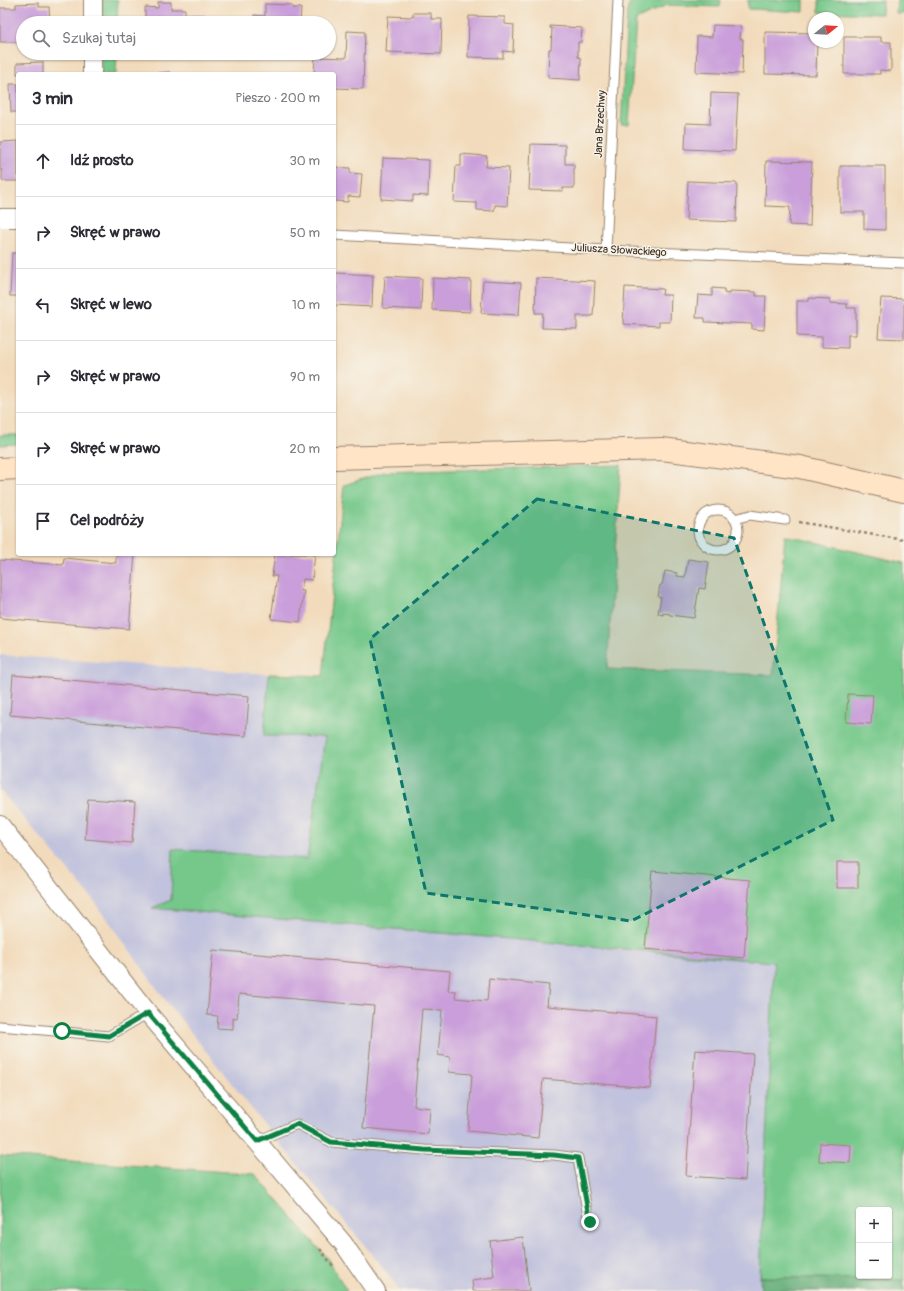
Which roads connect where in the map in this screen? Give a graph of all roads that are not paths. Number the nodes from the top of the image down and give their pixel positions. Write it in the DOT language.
graph roads {
  1 [pos="93,0"];
  2 [pos="618,0"];
  3 [pos="93,16"];
  4 [pos="92,60"];
  5 [pos="92,72"];
  6 [pos="0,218"];
  7 [pos="16,218"];
  8 [pos="336,235"];
  9 [pos="606,250"];
  10 [pos="904,263"];
  11 [pos="336,458"];
  12 [pos="16,468"];
  13 [pos="0,469"];
  14 [pos="904,491"];
  15 [pos="734,519"];
  16 [pos="785,520"];
  17 [pos="0,824"];
  18 [pos="148,1013"];
  19 [pos="0,1026"];
  20 [pos="257,1141"];
  21 [pos="590,1222"];
  22 [pos="376,1291"];
  1 -- 3 [label="street"];
  2 -- 9 [label="lane, Jana Brzechwy"];
  4 -- 5 [label="street"];
  6 -- 7 [label="street"];
  8 -- 9 [label="lane, Juliusza Słowackiego"];
  9 -- 10 [label="lane, Juliusza Słowackiego"];
  11 -- 14 [label="street"];
  12 -- 13 [label="street"];
  15 -- 15 [label="lane"];
  15 -- 16 [label="lane"];
  17 -- 18 [label="street"];
  18 -- 19 [label="lane"];
  18 -- 20 [label="street"];
  20 -- 21 [label="lane"];
  20 -- 22 [label="street"];
}
